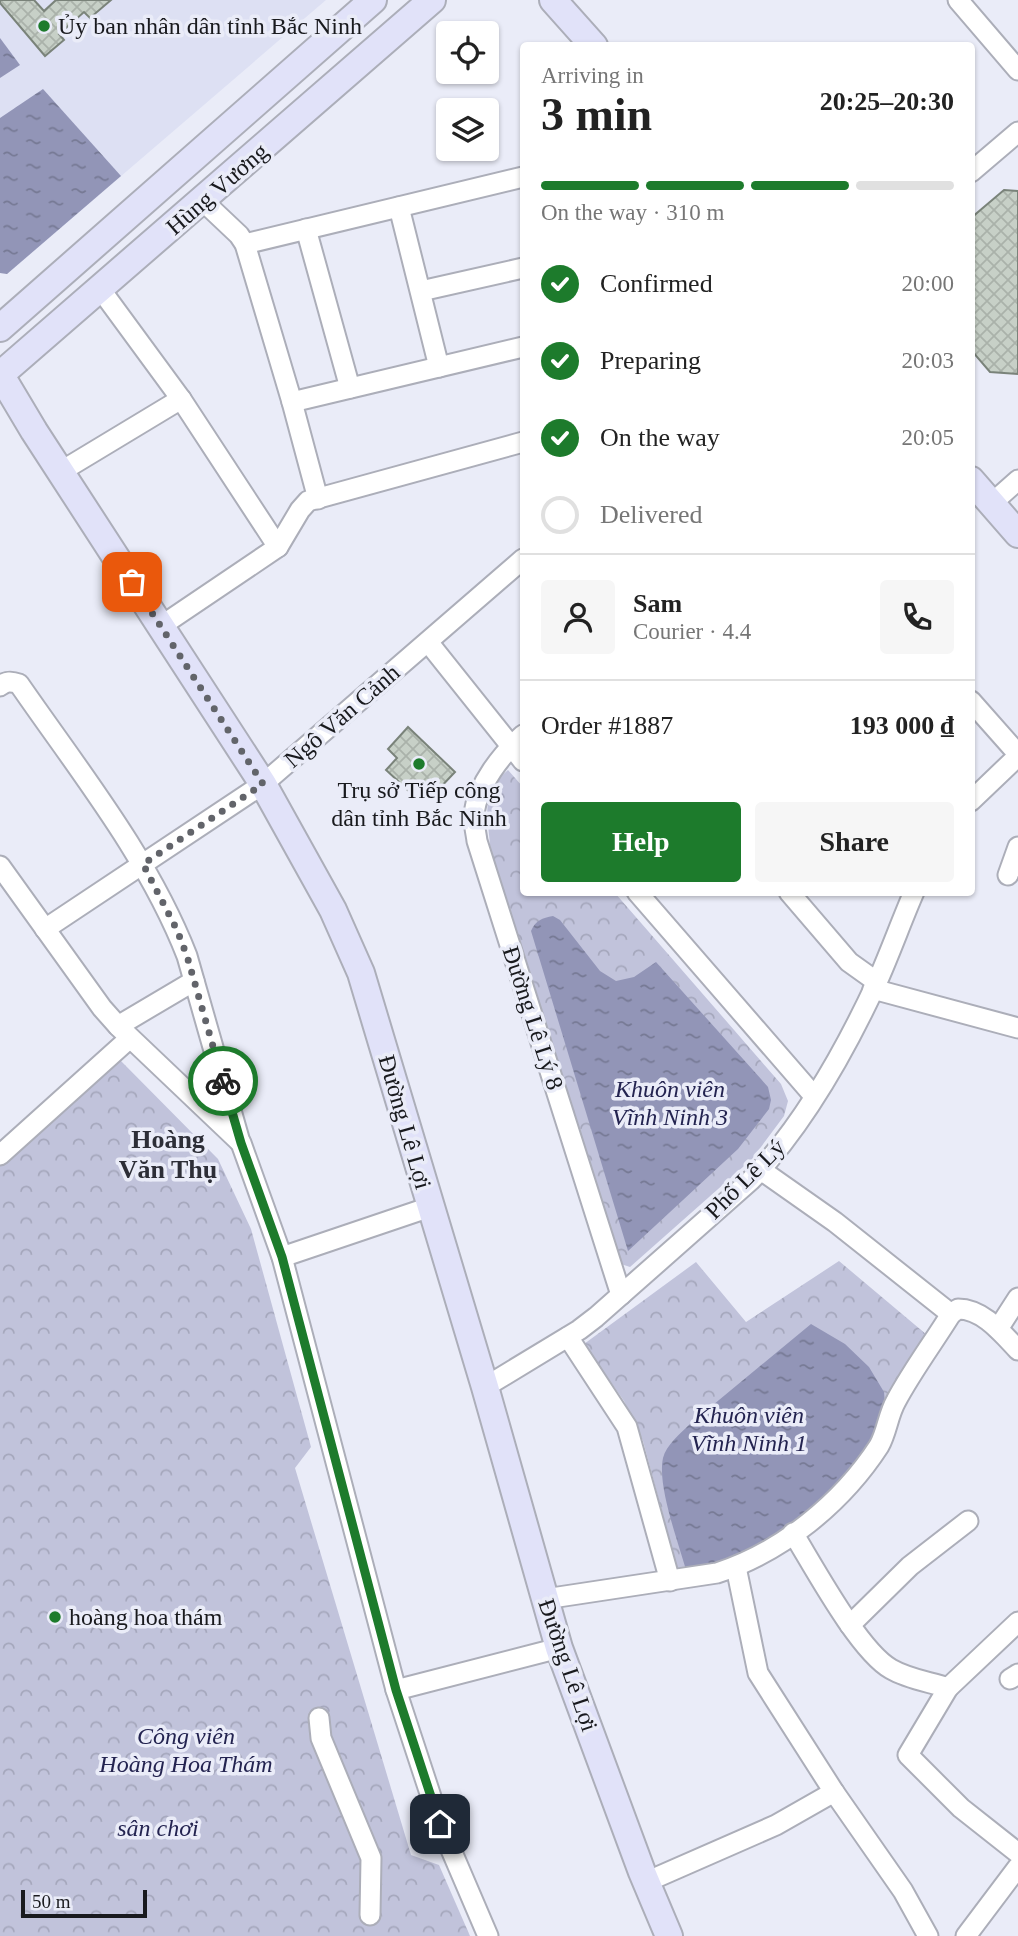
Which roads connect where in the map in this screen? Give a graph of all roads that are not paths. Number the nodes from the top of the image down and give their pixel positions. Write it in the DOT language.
graph roads {
  1 [pos="373,0"];
  2 [pos="432,0"];
  3 [pos="553,0"];
  4 [pos="958,0"];
  5 [pos="590,42"];
  6 [pos="1018,70"];
  7 [pos="1018,132"];
  8 [pos="975,169"];
  9 [pos="520,178"];
  10 [pos="204,201"];
  11 [pos="399,207"];
  12 [pos="306,229"];
  13 [pos="245,244"];
  14 [pos="520,269"];
  15 [pos="101,290"];
  16 [pos="421,291"];
  17 [pos="0,328"];
  18 [pos="520,348"];
  19 [pos="439,367"];
  20 [pos="0,375"];
  21 [pos="350,388"];
  22 [pos="181,399"];
  23 [pos="292,402"];
  24 [pos="520,443"];
  25 [pos="61,472"];
  26 [pos="1018,480"];
  27 [pos="975,484"];
  28 [pos="318,499"];
  29 [pos="992,503"];
  30 [pos="1017,530"];
  31 [pos="278,547"];
  32 [pos="520,562"];
  33 [pos="161,626"];
  34 [pos="428,642"];
  35 [pos="0,686"];
  36 [pos="975,706"];
  37 [pos="519,747"];
  38 [pos="1018,755"];
  39 [pos="263,784"];
  40 [pos="975,797"];
  41 [pos="1018,847"];
  42 [pos="143,864"];
  43 [pos="0,866"];
  44 [pos="1008,875"];
  45 [pos="640,896"];
  46 [pos="792,896"];
  47 [pos="912,896"];
  48 [pos="46,929"];
  49 [pos="194,981"];
  50 [pos="875,986"];
  51 [pos="1018,1028"];
  52 [pos="124,1032"];
  53 [pos="814,1096"];
  54 [pos="241,1143"];
  55 [pos="0,1154"];
  56 [pos="761,1170"];
  57 [pos="430,1207"];
  58 [pos="282,1257"];
  59 [pos="621,1295"];
  60 [pos="1018,1298"];
  61 [pos="951,1314"];
  62 [pos="998,1329"];
  63 [pos="568,1337"];
  64 [pos="1018,1350"];
  65 [pos="485,1387"];
  66 [pos="968,1521"];
  67 [pos="793,1532"];
  68 [pos="736,1567"];
  69 [pos="670,1581"];
  70 [pos="545,1599"];
  71 [pos="1018,1622"];
  72 [pos="850,1625"];
  73 [pos="559,1648"];
  74 [pos="948,1688"];
  75 [pos="396,1690"];
  76 [pos="319,1718"];
  77 [pos="834,1792"];
  78 [pos="1018,1853"];
  79 [pos="1018,1867"];
  80 [pos="646,1882"];
  81 [pos="370,1915"];
  82 [pos="488,1936"];
  83 [pos="669,1936"];
  84 [pos="928,1936"];
  85 [pos="966,1936"];
  1 -- 17 [label="main road, Hùng Vương"];
  2 -- 10 [label="main road, Hùng Vương"];
  3 -- 5 [label="main road"];
  4 -- 6 [label="street"];
  7 -- 8 [label="street"];
  9 -- 11 [label="street"];
  10 -- 13 [label="street"];
  10 -- 15 [label="main road, Hùng Vương"];
  11 -- 12 [label="street"];
  11 -- 16 [label="street"];
  12 -- 13 [label="street"];
  12 -- 21 [label="street"];
  13 -- 23 [label="street"];
  14 -- 16 [label="street"];
  15 -- 20 [label="main road, Hùng Vương"];
  15 -- 22 [label="street"];
  16 -- 19 [label="street"];
  18 -- 19 [label="street"];
  19 -- 21 [label="street"];
  20 -- 25 [label="main road, Đường Lê Lợi"];
  21 -- 23 [label="street"];
  22 -- 25 [label="street"];
  22 -- 31 [label="street"];
  23 -- 28 [label="street"];
  24 -- 28 [label="street"];
  25 -- 33 [label="main road, Đường Lê Lợi"];
  26 -- 29 [label="street"];
  27 -- 29 [label="main road"];
  28 -- 31 [label="street"];
  29 -- 30 [label="main road"];
  31 -- 33 [label="street"];
  32 -- 34 [label="street, Ngô Văn Cảnh"];
  33 -- 39 [label="main road, Đường Lê Lợi"];
  34 -- 37 [label="street"];
  34 -- 39 [label="street, Ngô Văn Cảnh"];
  35 -- 42 [label="street"];
  36 -- 38 [label="street"];
  37 -- 59 [label="street, Đường Lê Lý 8"];
  38 -- 40 [label="street"];
  39 -- 42 [label="street, Ngô Văn Cảnh"];
  39 -- 57 [label="main road, Đường Lê Lợi"];
  41 -- 44 [label="street"];
  42 -- 48 [label="street, Ngô Văn Cảnh"];
  42 -- 49 [label="street"];
  43 -- 48 [label="street"];
  45 -- 53 [label="street"];
  46 -- 50 [label="street"];
  47 -- 50 [label="street, Phố Lê Lý"];
  48 -- 52 [label="street"];
  49 -- 52 [label="street"];
  49 -- 54 [label="street"];
  50 -- 51 [label="street"];
  50 -- 53 [label="street, Phố Lê Lý"];
  52 -- 54 [label="street"];
  52 -- 55 [label="street"];
  53 -- 56 [label="street, Phố Lê Lý"];
  54 -- 58 [label="street"];
  56 -- 59 [label="street, Phố Lê Lý"];
  56 -- 61 [label="street"];
  57 -- 58 [label="street"];
  57 -- 65 [label="main road, Đường Lê Lợi"];
  58 -- 75 [label="street"];
  59 -- 63 [label="street, Phố Lê Lý"];
  60 -- 62 [label="street"];
  61 -- 62 [label="street"];
  61 -- 67 [label="street"];
  62 -- 64 [label="street"];
  63 -- 65 [label="street, Phố Lê Lý"];
  63 -- 69 [label="street"];
  65 -- 70 [label="main road, Đường Lê Lợi"];
  66 -- 72 [label="street"];
  67 -- 68 [label="street"];
  67 -- 72 [label="street"];
  68 -- 69 [label="street"];
  68 -- 77 [label="street"];
  69 -- 70 [label="street"];
  70 -- 73 [label="main road, Đường Lê Lợi"];
  71 -- 74 [label="street"];
  72 -- 74 [label="street"];
  73 -- 75 [label="street"];
  73 -- 80 [label="main road, Đường Lê Lợi"];
  74 -- 78 [label="street"];
  75 -- 82 [label="street"];
  76 -- 81 [label="street"];
  77 -- 80 [label="street"];
  77 -- 84 [label="street"];
  79 -- 85 [label="street"];
  80 -- 83 [label="main road, Đường Lê Lợi"];
}
